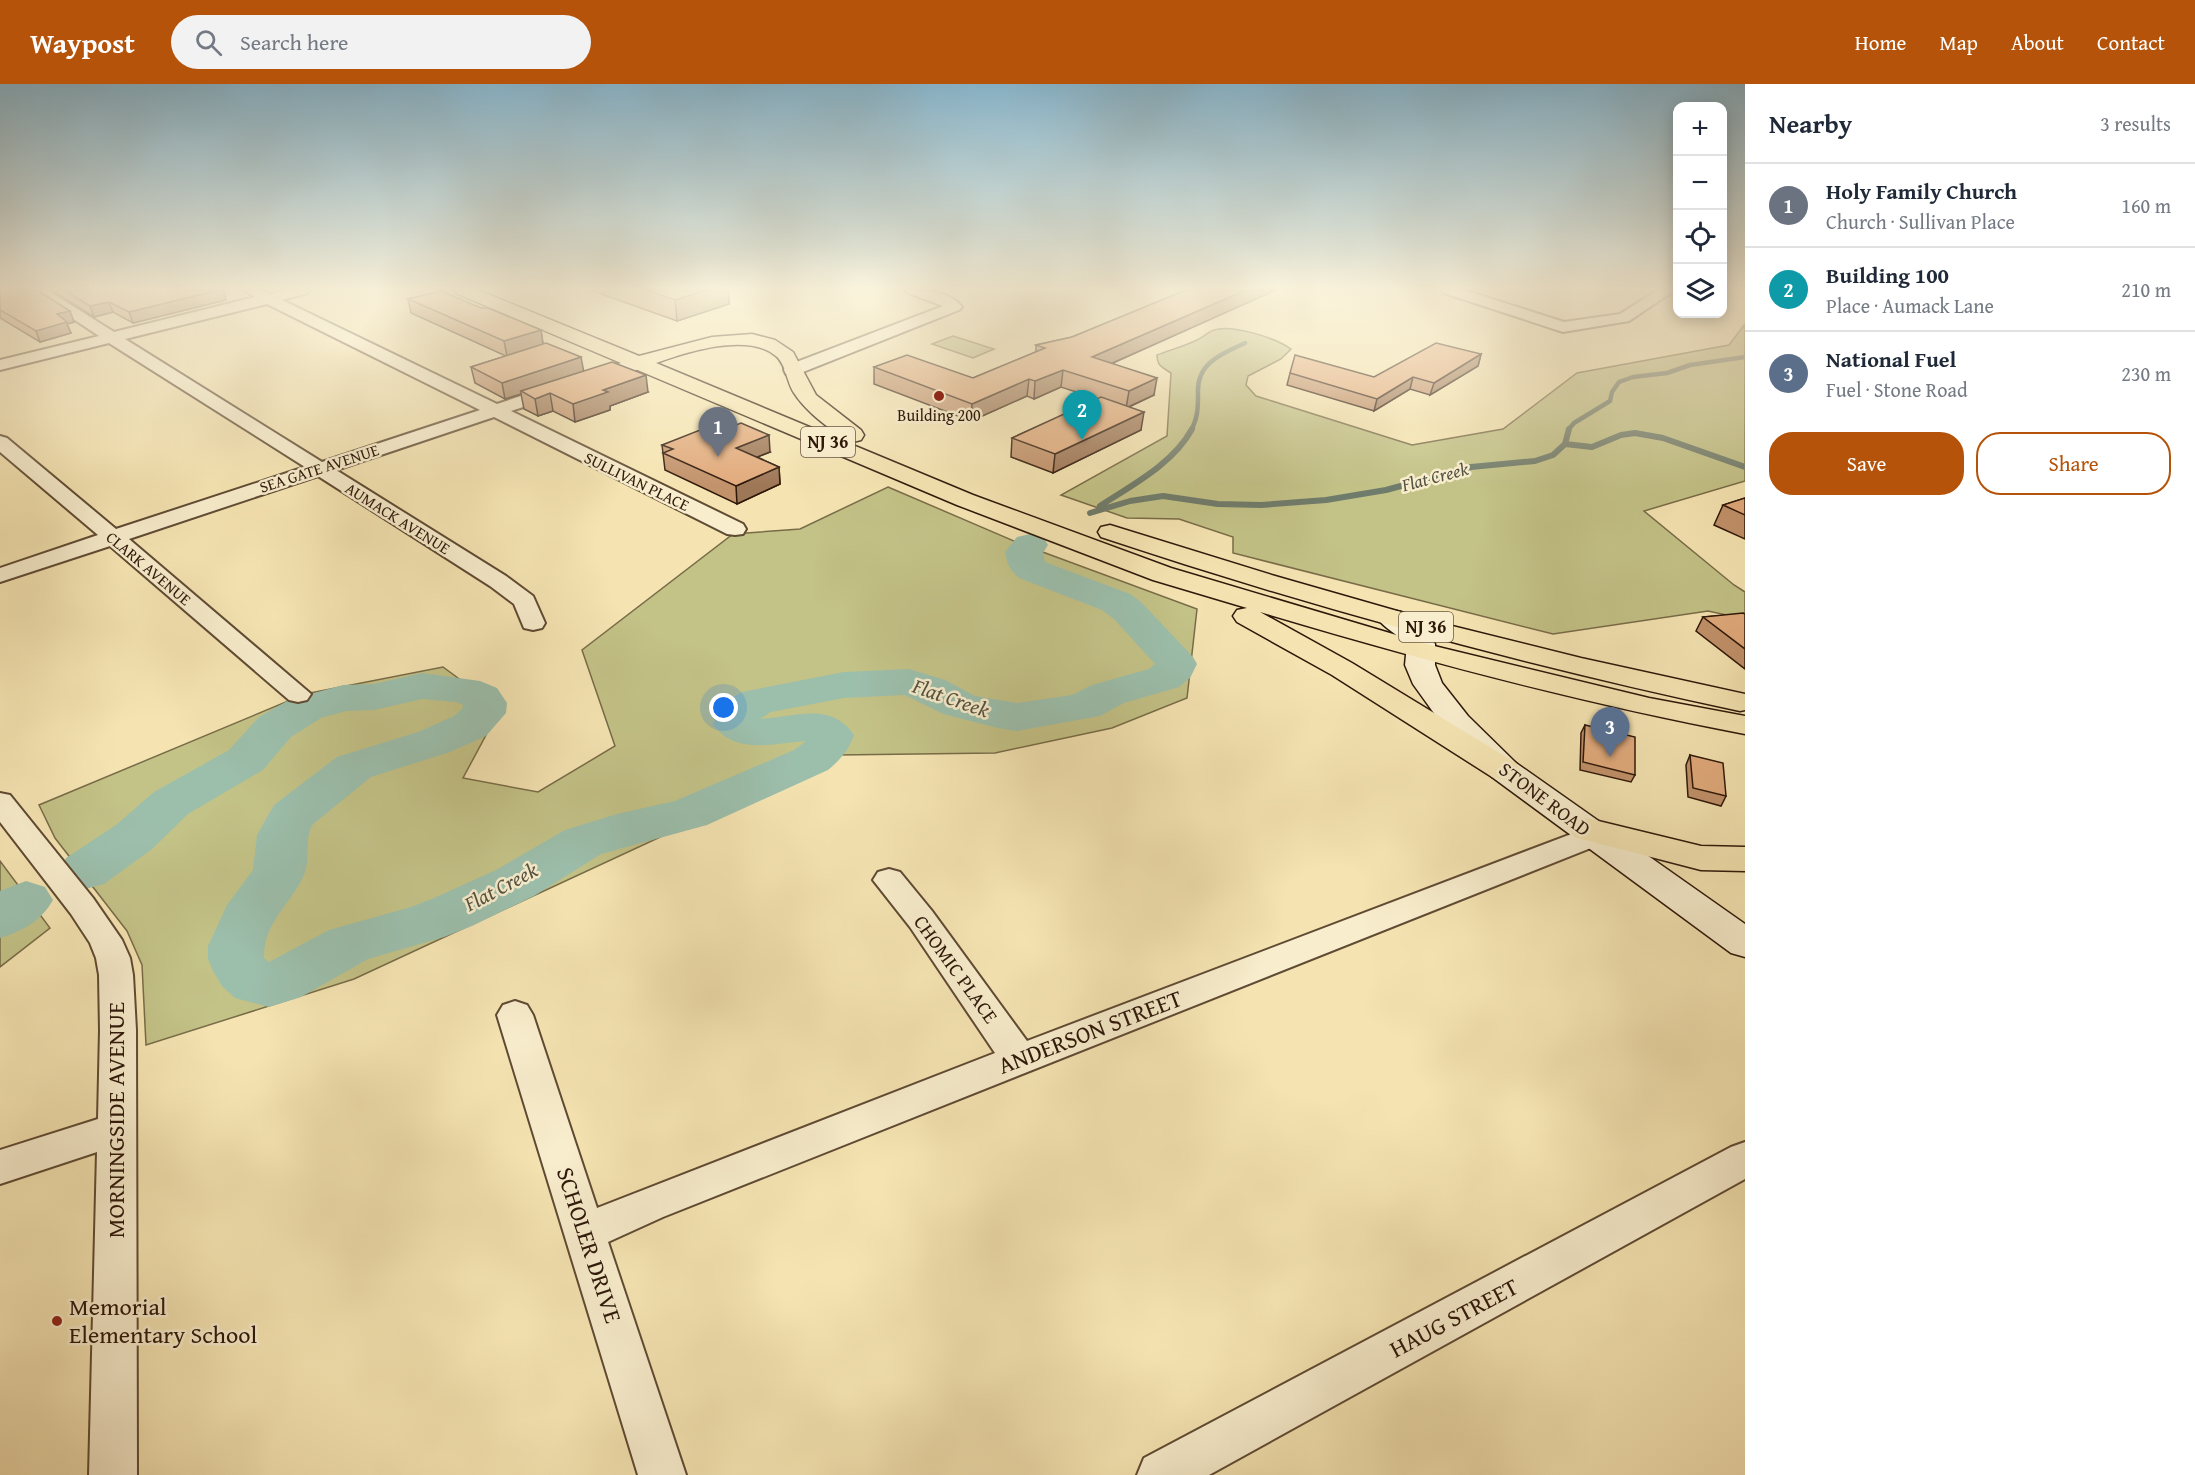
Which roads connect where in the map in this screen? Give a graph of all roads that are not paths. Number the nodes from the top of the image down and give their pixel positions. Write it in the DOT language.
graph roads {
  1 [pos="40,355"];
  2 [pos="140,355"];
  3 [pos="382,355"];
  4 [pos="620,355"];
  5 [pos="660,355"];
  6 [pos="780,355"];
  7 [pos="817,355"];
  8 [pos="789,362"];
  9 [pos="639,363"];
  10 [pos="0,365"];
  11 [pos="493,410"];
  12 [pos="854,435"];
  13 [pos="0,442"];
  14 [pos="318,467"];
  15 [pos="735,529"];
  16 [pos="112,537"];
  17 [pos="1101,541"];
  18 [pos="1162,574"];
  19 [pos="0,575"];
  20 [pos="1391,618"];
  21 [pos="533,623"];
  22 [pos="1421,651"];
  23 [pos="298,694"];
  24 [pos="1745,703"];
  25 [pos="1649,707"];
  26 [pos="1745,725"];
  27 [pos="1745,746"];
  28 [pos="1504,770"];
  29 [pos="0,802"];
  30 [pos="1590,832"];
  31 [pos="1745,859"];
  32 [pos="889,880"];
  33 [pos="1745,943"];
  34 [pos="515,1015"];
  35 [pos="1020,1060"];
  36 [pos="117,1129"];
  37 [pos="1745,1160"];
  38 [pos="0,1167"];
  39 [pos="586,1232"];
  40 [pos="113,1475"];
  41 [pos="662,1475"];
  42 [pos="1161,1475"];
  1 -- 10 [label="street"];
  2 -- 14 [label="street, AUMACK AVENUE"];
  3 -- 11 [label="street, SULLIVAN PLACE"];
  4 -- 9 [label="highway, NJ 36"];
  5 -- 9 [label="highway"];
  5 -- 12 [label="highway, NJ 36"];
  6 -- 8 [label="highway"];
  7 -- 8 [label="street"];
  8 -- 12 [label="highway"];
  9 -- 11 [label="street, SEA GATE AVENUE"];
  9 -- 17 [label="highway, NJ 36"];
  11 -- 14 [label="street, SEA GATE AVENUE"];
  11 -- 15 [label="street, SULLIVAN PLACE"];
  12 -- 17 [label="highway, NJ 36"];
  13 -- 16 [label="street, CLARK AVENUE"];
  14 -- 16 [label="street, SEA GATE AVENUE"];
  14 -- 21 [label="street, AUMACK AVENUE"];
  16 -- 19 [label="street, SEA GATE AVENUE"];
  16 -- 23 [label="street, CLARK AVENUE"];
  17 -- 18 [label="highway, NJ 36"];
  17 -- 20 [label="highway, NJ 36"];
  18 -- 22 [label="highway, NJ 36"];
  18 -- 28 [label="highway"];
  20 -- 22 [label="main road, STONE ROAD"];
  20 -- 24 [label="highway, NJ 36"];
  22 -- 25 [label="highway, NJ 36"];
  22 -- 28 [label="main road, STONE ROAD"];
  25 -- 26 [label="highway, NJ 36"];
  25 -- 27 [label="highway"];
  28 -- 30 [label="main road, STONE ROAD"];
  29 -- 36 [label="street, MORNINGSIDE AVENUE"];
  30 -- 31 [label="highway"];
  30 -- 33 [label="main road, STONE ROAD"];
  30 -- 35 [label="street, ANDERSON STREET"];
  32 -- 35 [label="street, CHOMIC PLACE"];
  34 -- 39 [label="street, SCHOLER DRIVE"];
  35 -- 39 [label="street, ANDERSON STREET"];
  36 -- 38 [label="street"];
  36 -- 40 [label="street, MORNINGSIDE AVENUE"];
  37 -- 42 [label="street, HAUG STREET"];
  39 -- 41 [label="street, SCHOLER DRIVE"];
}
